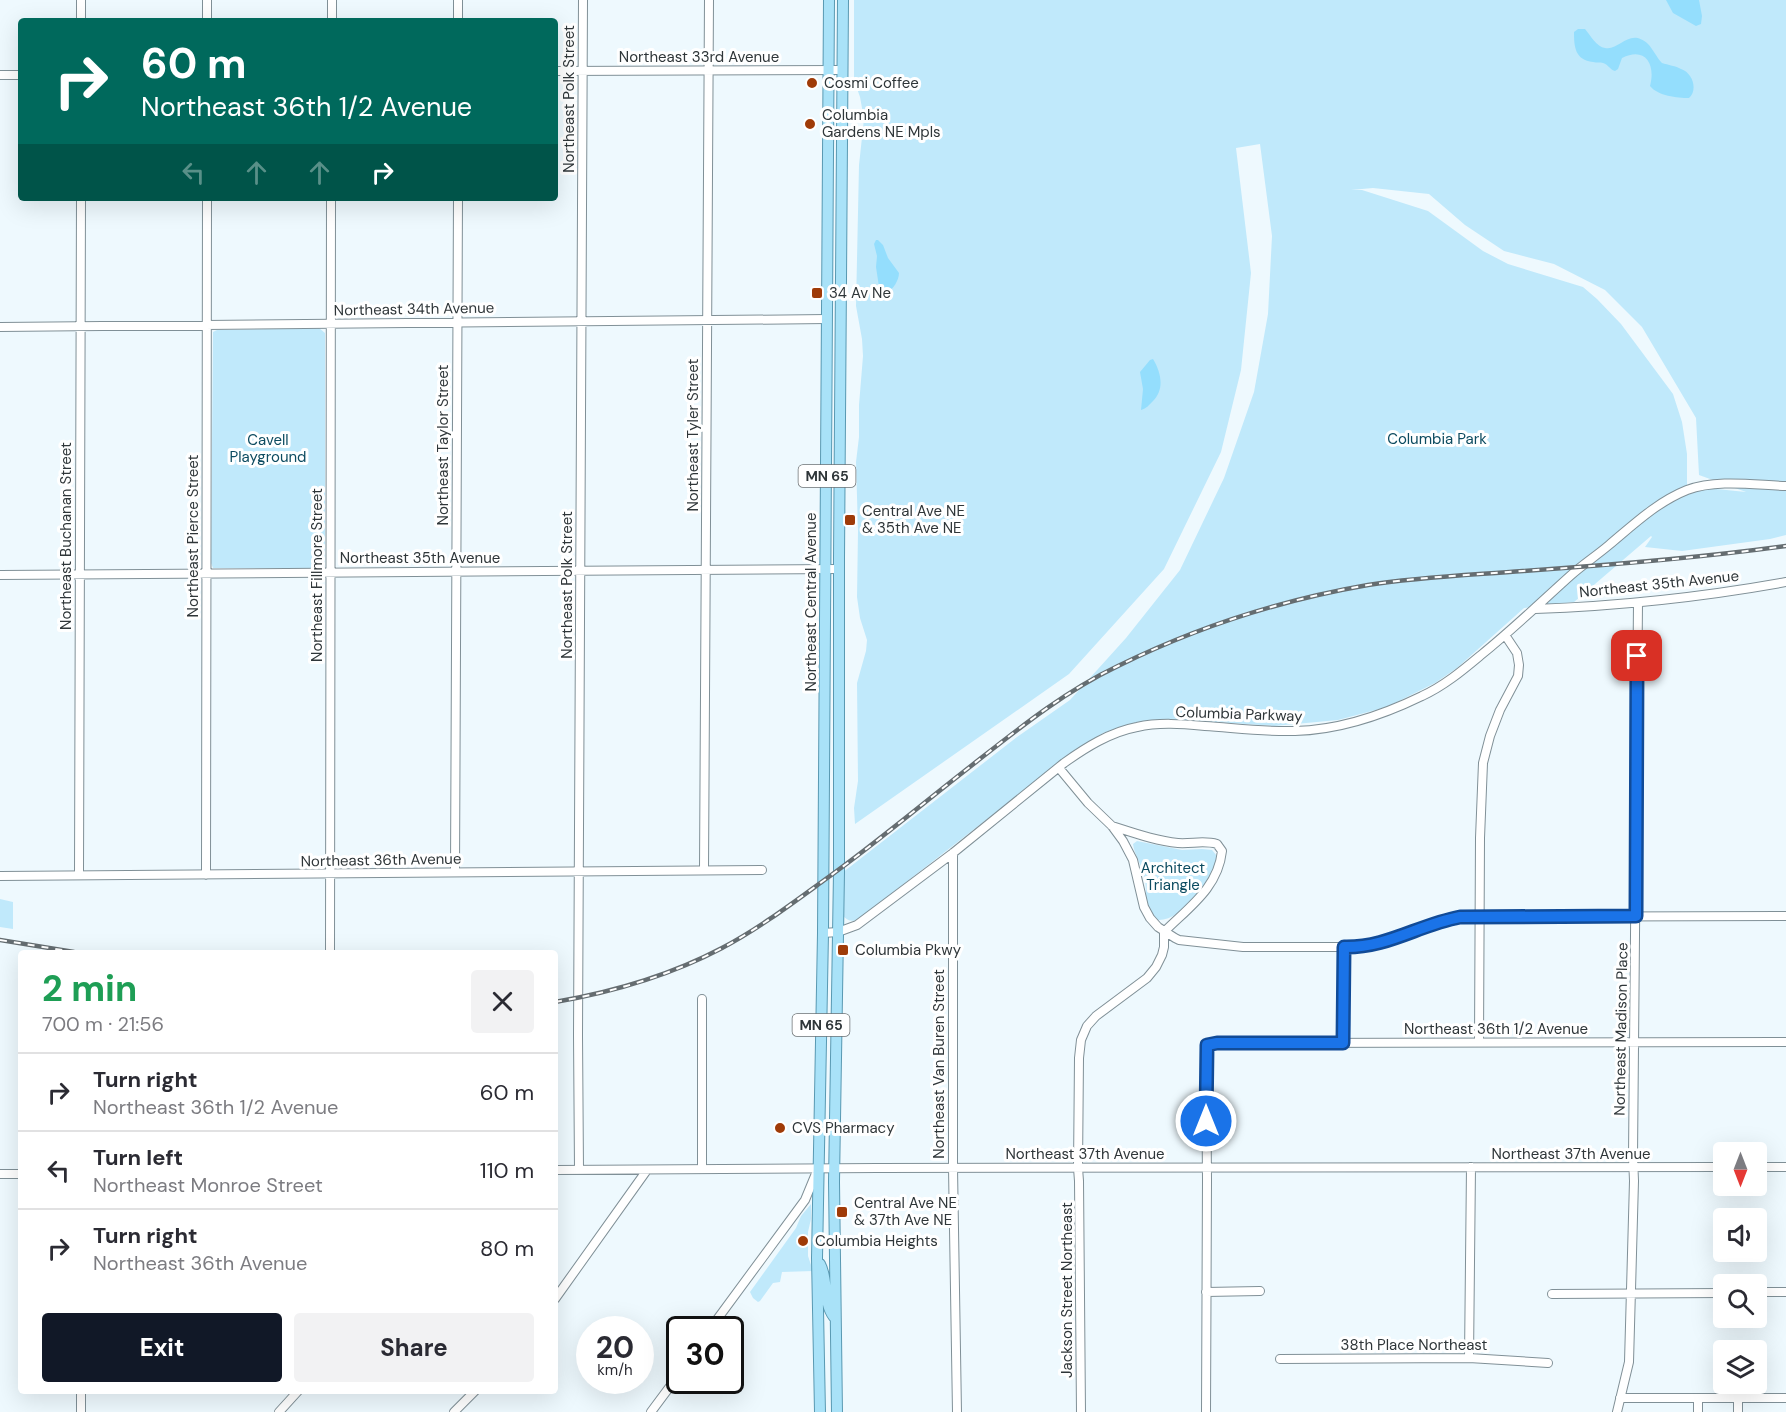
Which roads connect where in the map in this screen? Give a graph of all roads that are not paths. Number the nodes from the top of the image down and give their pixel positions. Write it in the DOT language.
graph roads {
  1 [pos="81,0"];
  2 [pos="207,0"];
  3 [pos="332,0"];
  4 [pos="458,0"];
  5 [pos="583,0"];
  6 [pos="709,0"];
  7 [pos="829,0"];
  8 [pos="843,0"];
  9 [pos="81,18"];
  10 [pos="207,18"];
  11 [pos="332,18"];
  12 [pos="458,18"];
  13 [pos="828,70"];
  14 [pos="842,70"];
  15 [pos="558,71"];
  16 [pos="583,71"];
  17 [pos="709,71"];
  18 [pos="0,75"];
  19 [pos="18,75"];
  20 [pos="81,201"];
  21 [pos="207,201"];
  22 [pos="331,201"];
  23 [pos="458,201"];
  24 [pos="827,319"];
  25 [pos="582,321"];
  26 [pos="707,321"];
  27 [pos="457,322"];
  28 [pos="331,324"];
  29 [pos="206,325"];
  30 [pos="80,326"];
  31 [pos="0,327"];
  32 [pos="1786,486"];
  33 [pos="826,569"];
  34 [pos="839,569"];
  35 [pos="706,570"];
  36 [pos="580,571"];
  37 [pos="456,572"];
  38 [pos="330,573"];
  39 [pos="80,574"];
  40 [pos="206,574"];
  41 [pos="0,575"];
  42 [pos="1786,582"];
  43 [pos="1638,603"];
  44 [pos="1535,609"];
  45 [pos="1505,635"];
  46 [pos="1059,768"];
  47 [pos="1112,826"];
  48 [pos="952,853"];
  49 [pos="579,870"];
  50 [pos="704,870"];
  51 [pos="762,870"];
  52 [pos="455,872"];
  53 [pos="79,874"];
  54 [pos="329,874"];
  55 [pos="206,875"];
  56 [pos="0,876"];
  57 [pos="1636,916"];
  58 [pos="1786,916"];
  59 [pos="1480,917"];
  60 [pos="838,932"];
  61 [pos="1164,932"];
  62 [pos="823,933"];
  63 [pos="1344,947"];
  64 [pos="330,950"];
  65 [pos="702,999"];
  66 [pos="1479,1042"];
  67 [pos="1635,1042"];
  68 [pos="1786,1042"];
  69 [pos="1343,1043"];
  70 [pos="1471,1167"];
  71 [pos="1633,1167"];
  72 [pos="1713,1167"];
  73 [pos="1767,1167"];
  74 [pos="1786,1167"];
  75 [pos="818,1168"];
  76 [pos="834,1168"];
  77 [pos="953,1168"];
  78 [pos="1078,1168"];
  79 [pos="1206,1168"];
  80 [pos="702,1169"];
  81 [pos="558,1170"];
  82 [pos="579,1170"];
  83 [pos="646,1170"];
  84 [pos="0,1174"];
  85 [pos="18,1174"];
  86 [pos="817,1258"];
  87 [pos="1206,1292"];
  88 [pos="1260,1292"];
  89 [pos="1767,1292"];
  90 [pos="1786,1292"];
  91 [pos="1632,1293"];
  92 [pos="1713,1293"];
  93 [pos="1552,1294"];
  94 [pos="558,1295"];
  95 [pos="818,1314"];
  96 [pos="720,1316"];
  97 [pos="835,1319"];
  98 [pos="1469,1358"];
  99 [pos="1280,1359"];
  100 [pos="1548,1363"];
  101 [pos="836,1369"];
  102 [pos="666,1392"];
  103 [pos="81,1394"];
  104 [pos="295,1394"];
  105 [pos="472,1394"];
  106 [pos="1620,1398"];
  107 [pos="1698,1398"];
  108 [pos="1738,1398"];
  109 [pos="1786,1398"];
  110 [pos="81,1412"];
  111 [pos="279,1412"];
  112 [pos="454,1412"];
  113 [pos="651,1412"];
  114 [pos="820,1412"];
  115 [pos="837,1412"];
  116 [pos="957,1412"];
  117 [pos="1081,1412"];
  118 [pos="1206,1412"];
  119 [pos="1617,1412"];
  120 [pos="1698,1412"];
  121 [pos="1738,1412"];
  1 -- 9 [label="street"];
  2 -- 10 [label="street"];
  3 -- 11 [label="street"];
  4 -- 12 [label="street"];
  5 -- 16 [label="street, Northeast Polk Street"];
  6 -- 17 [label="street, Northeast Tyler Street"];
  7 -- 13 [label="main road, Northeast Central Avenue / MN 65"];
  8 -- 14 [label="main road, Northeast Central Avenue / MN 65"];
  13 -- 14 [label="street, Northeast 33rd Avenue"];
  13 -- 17 [label="street, Northeast 33rd Avenue"];
  13 -- 24 [label="main road, Northeast Central Avenue / MN 65"];
  14 -- 34 [label="main road, Northeast Central Avenue / MN 65"];
  15 -- 16 [label="street, Northeast 33rd Avenue"];
  16 -- 17 [label="street, Northeast 33rd Avenue"];
  16 -- 25 [label="street, Northeast Polk Street"];
  17 -- 26 [label="street, Northeast Tyler Street"];
  18 -- 19 [label="street"];
  20 -- 30 [label="street, Northeast Buchanan Street"];
  21 -- 29 [label="street, Northeast Pierce Street"];
  22 -- 28 [label="street, Northeast Fillmore Street"];
  23 -- 27 [label="street, Northeast Taylor Street"];
  24 -- 26 [label="street, Northeast 34th Avenue"];
  24 -- 33 [label="main road, Northeast Central Avenue / MN 65"];
  25 -- 26 [label="street, Northeast 34th Avenue"];
  25 -- 27 [label="street, Northeast 34th Avenue"];
  25 -- 36 [label="street, Northeast Polk Street"];
  26 -- 35 [label="street, Northeast Tyler Street"];
  27 -- 28 [label="street, Northeast 34th Avenue"];
  27 -- 37 [label="street, Northeast Taylor Street"];
  28 -- 29 [label="street, Northeast 34th Avenue"];
  28 -- 38 [label="street, Northeast Fillmore Street"];
  29 -- 30 [label="street, Northeast 34th Avenue"];
  29 -- 40 [label="street, Northeast Pierce Street"];
  30 -- 31 [label="street, Northeast 34th Avenue"];
  30 -- 39 [label="street, Northeast Buchanan Street"];
  32 -- 44 [label="street, Columbia Parkway"];
  33 -- 34 [label="street, Northeast 35th Avenue"];
  33 -- 35 [label="street, Northeast 35th Avenue"];
  33 -- 62 [label="main road, Northeast Central Avenue / MN 65"];
  34 -- 60 [label="main road, Northeast Central Avenue / MN 65"];
  35 -- 36 [label="street, Northeast 35th Avenue"];
  35 -- 50 [label="street, Northeast Tyler Street"];
  36 -- 37 [label="street, Northeast 35th Avenue"];
  36 -- 49 [label="street, Northeast Polk Street"];
  37 -- 38 [label="street, Northeast 35th Avenue"];
  37 -- 52 [label="street, Northeast Taylor Street"];
  38 -- 40 [label="street, Northeast 35th Avenue"];
  38 -- 54 [label="street, Northeast Fillmore Street"];
  39 -- 40 [label="street, Northeast 35th Avenue"];
  39 -- 41 [label="street, Northeast 35th Avenue"];
  39 -- 53 [label="street, Northeast Buchanan Street"];
  40 -- 55 [label="street, Northeast Pierce Street"];
  42 -- 43 [label="street, Northeast 35th Avenue"];
  43 -- 44 [label="street, Northeast 35th Avenue"];
  43 -- 57 [label="street, Northeast Madison Place"];
  44 -- 45 [label="street, Columbia Parkway"];
  45 -- 46 [label="street, Columbia Parkway"];
  45 -- 59 [label="street"];
  46 -- 47 [label="street"];
  46 -- 48 [label="street, Columbia Parkway"];
  47 -- 61 [label="street"];
  47 -- 61 [label="street"];
  48 -- 60 [label="street, Columbia Parkway"];
  48 -- 77 [label="street, Northeast Van Buren Street"];
  49 -- 50 [label="street, Northeast 36th Avenue"];
  49 -- 52 [label="street, Northeast 36th Avenue"];
  49 -- 82 [label="street, Northeast Polk Street"];
  50 -- 51 [label="street, Northeast 36th Avenue"];
  52 -- 54 [label="street, Northeast 36th Avenue"];
  53 -- 55 [label="street, Northeast 36th Avenue"];
  53 -- 56 [label="street, Northeast 36th Avenue"];
  54 -- 55 [label="street, Northeast 36th Avenue"];
  54 -- 64 [label="street, Northeast Fillmore Street"];
  57 -- 58 [label="street"];
  57 -- 59 [label="street"];
  57 -- 67 [label="street, Northeast Madison Place"];
  59 -- 63 [label="street"];
  59 -- 66 [label="street"];
  60 -- 62 [label="street, Columbia Parkway"];
  60 -- 76 [label="main road, Northeast Central Avenue / MN 65"];
  61 -- 63 [label="street"];
  61 -- 78 [label="street, Jackson Street Northeast"];
  62 -- 75 [label="main road, Northeast Central Avenue / MN 65"];
  63 -- 69 [label="street"];
  65 -- 80 [label="street"];
  66 -- 67 [label="street, Northeast 36th 1/2 Avenue"];
  66 -- 69 [label="street, Northeast 36th 1/2 Avenue"];
  67 -- 68 [label="street, Northeast 36th 1/2 Avenue"];
  67 -- 71 [label="street, Northeast Madison Place"];
  69 -- 79 [label="street, Northeast 36th 1/2 Avenue"];
  70 -- 71 [label="street, Northeast 37th Avenue"];
  70 -- 79 [label="street, Northeast 37th Avenue"];
  70 -- 98 [label="street"];
  71 -- 72 [label="street, Northeast 37th Avenue"];
  71 -- 91 [label="street, Northeast Madison Place"];
  73 -- 74 [label="street"];
  75 -- 76 [label="street, Northeast 37th Avenue"];
  75 -- 80 [label="street, Northeast 37th Avenue"];
  75 -- 86 [label="main road, MN 65"];
  75 -- 96 [label="street"];
  76 -- 77 [label="street, Northeast 37th Avenue"];
  76 -- 97 [label="main road, MN 65"];
  77 -- 78 [label="street, Northeast 37th Avenue"];
  77 -- 116 [label="street, Northeast Van Buren Street"];
  78 -- 79 [label="street, Northeast 37th Avenue"];
  78 -- 117 [label="street, Jackson Street Northeast"];
  79 -- 87 [label="street"];
  80 -- 83 [label="street, Northeast 37th Avenue"];
  81 -- 82 [label="street, Northeast 37th Avenue"];
  82 -- 83 [label="street, Northeast 37th Avenue"];
  83 -- 94 [label="street"];
  84 -- 85 [label="street"];
  86 -- 95 [label="main road, MN 65"];
  86 -- 97 [label="main road"];
  87 -- 88 [label="street"];
  87 -- 118 [label="street"];
  89 -- 90 [label="street"];
  91 -- 92 [label="street"];
  91 -- 93 [label="street"];
  91 -- 106 [label="street, Northeast Madison Place"];
  95 -- 101 [label="main road"];
  95 -- 114 [label="main road, MN 65"];
  97 -- 101 [label="main road, MN 65"];
  98 -- 99 [label="street, 38th Place Northeast"];
  98 -- 100 [label="street, 38th Place Northeast"];
  101 -- 115 [label="main road, MN 65"];
  102 -- 113 [label="street"];
  103 -- 110 [label="street"];
  104 -- 111 [label="street"];
  105 -- 112 [label="street"];
  106 -- 107 [label="street"];
  106 -- 119 [label="street, Northeast Madison Place"];
  107 -- 108 [label="street"];
  107 -- 120 [label="street"];
  108 -- 109 [label="street"];
  108 -- 121 [label="street"];
}
